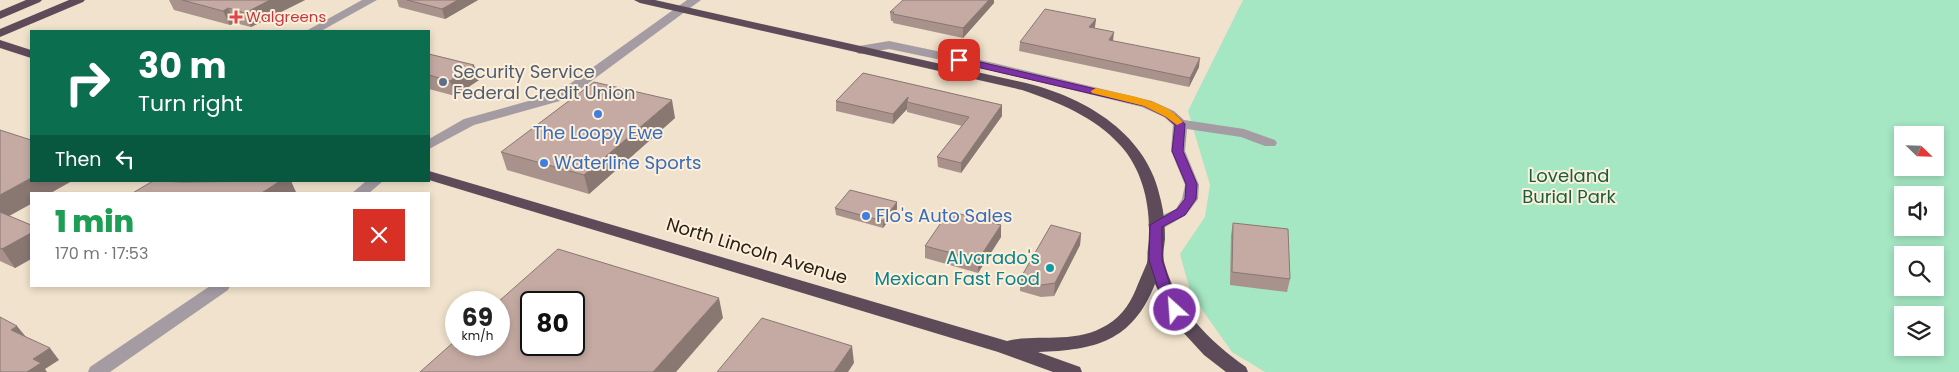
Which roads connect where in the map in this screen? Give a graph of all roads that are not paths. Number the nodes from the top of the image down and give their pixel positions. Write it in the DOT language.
graph roads {
  1 [pos="36,0"];
  2 [pos="79,0"];
  3 [pos="371,0"];
  4 [pos="640,0"];
  5 [pos="696,0"];
  6 [pos="682,10"];
  7 [pos="0,14"];
  8 [pos="314,30"];
  9 [pos="0,33"];
  10 [pos="0,44"];
  11 [pos="859,50"];
  12 [pos="30,54"];
  13 [pos="1180,124"];
  14 [pos="1270,143"];
  15 [pos="430,144"];
  16 [pos="430,175"];
  17 [pos="375,182"];
  18 [pos="361,192"];
  19 [pos="1156,225"];
  20 [pos="1156,260"];
  21 [pos="221,287"];
  22 [pos="1004,347"];
  23 [pos="97,372"];
  24 [pos="1072,372"];
  25 [pos="1240,372"];
  1 -- 7 [label="highway"];
  2 -- 9 [label="highway"];
  3 -- 8 [label="street"];
  4 -- 6 [label="highway"];
  5 -- 6 [label="street"];
  6 -- 11 [label="highway"];
  6 -- 15 [label="street"];
  10 -- 12 [label="highway"];
  11 -- 13 [label="street"];
  11 -- 19 [label="highway"];
  13 -- 14 [label="street"];
  13 -- 19 [label="street"];
  16 -- 22 [label="highway, North Lincoln Avenue"];
  17 -- 18 [label="street"];
  19 -- 20 [label="highway"];
  20 -- 22 [label="highway"];
  20 -- 25 [label="highway"];
  21 -- 23 [label="street"];
  22 -- 24 [label="highway, North Lincoln Avenue"];
}
